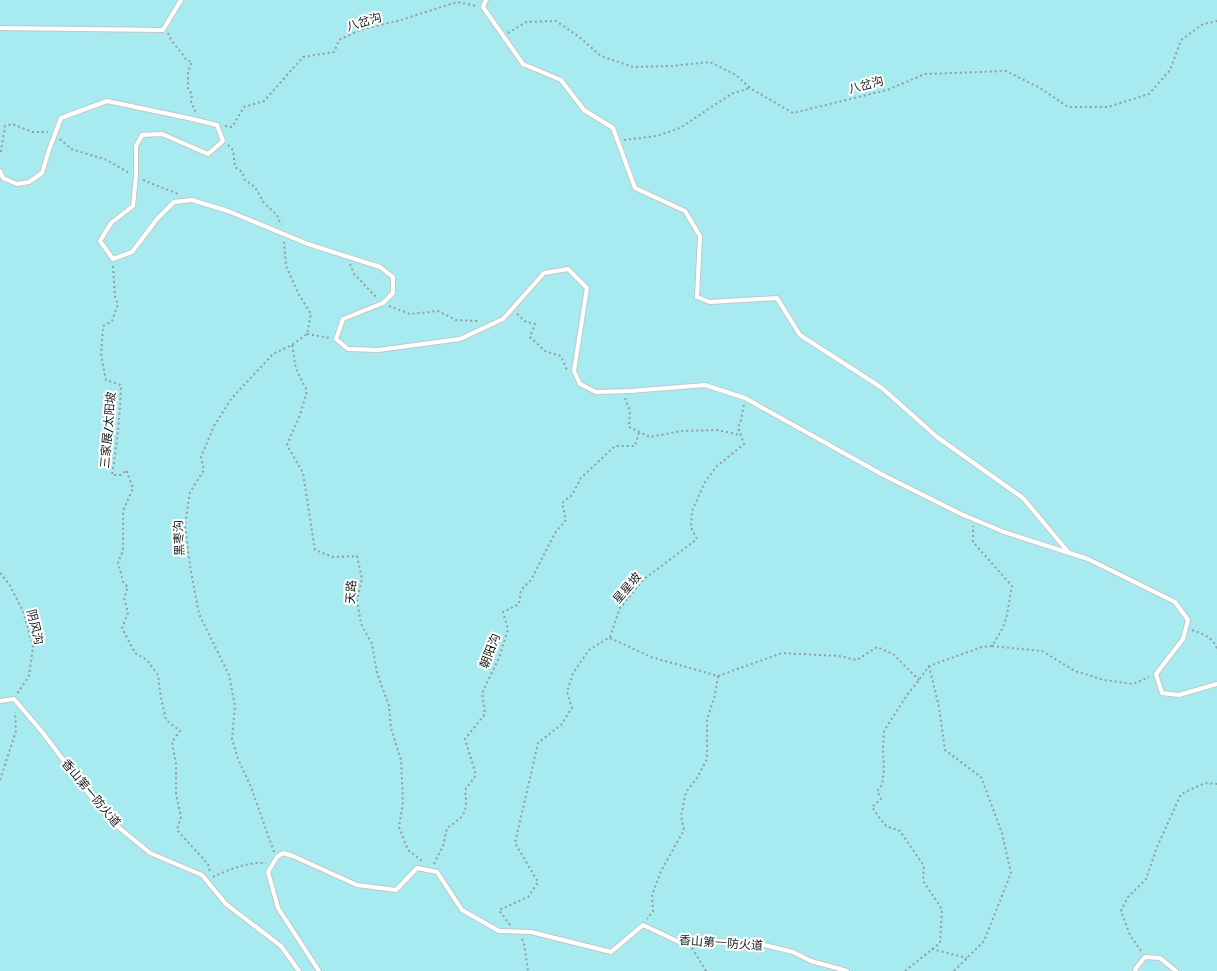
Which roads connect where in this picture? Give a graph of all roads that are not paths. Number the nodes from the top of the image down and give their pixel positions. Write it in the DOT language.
graph roads {
  1 [pos="181,0"];
  2 [pos="486,0"];
  3 [pos="0,28"];
  4 [pos="0,171"];
  5 [pos="1069,553"];
  6 [pos="1217,684"];
  7 [pos="0,701"];
  8 [pos="299,971"];
  9 [pos="319,971"];
  10 [pos="847,971"];
  11 [pos="1135,971"];
  12 [pos="1176,971"];
  1 -- 3 [label="lane"];
  2 -- 5 [label="lane"];
  4 -- 5 [label="lane"];
  5 -- 6 [label="lane"];
  7 -- 8 [label="lane, 香山第一防火道"];
  9 -- 10 [label="lane, 香山第一防火道"];
  11 -- 12 [label="lane"];
}
